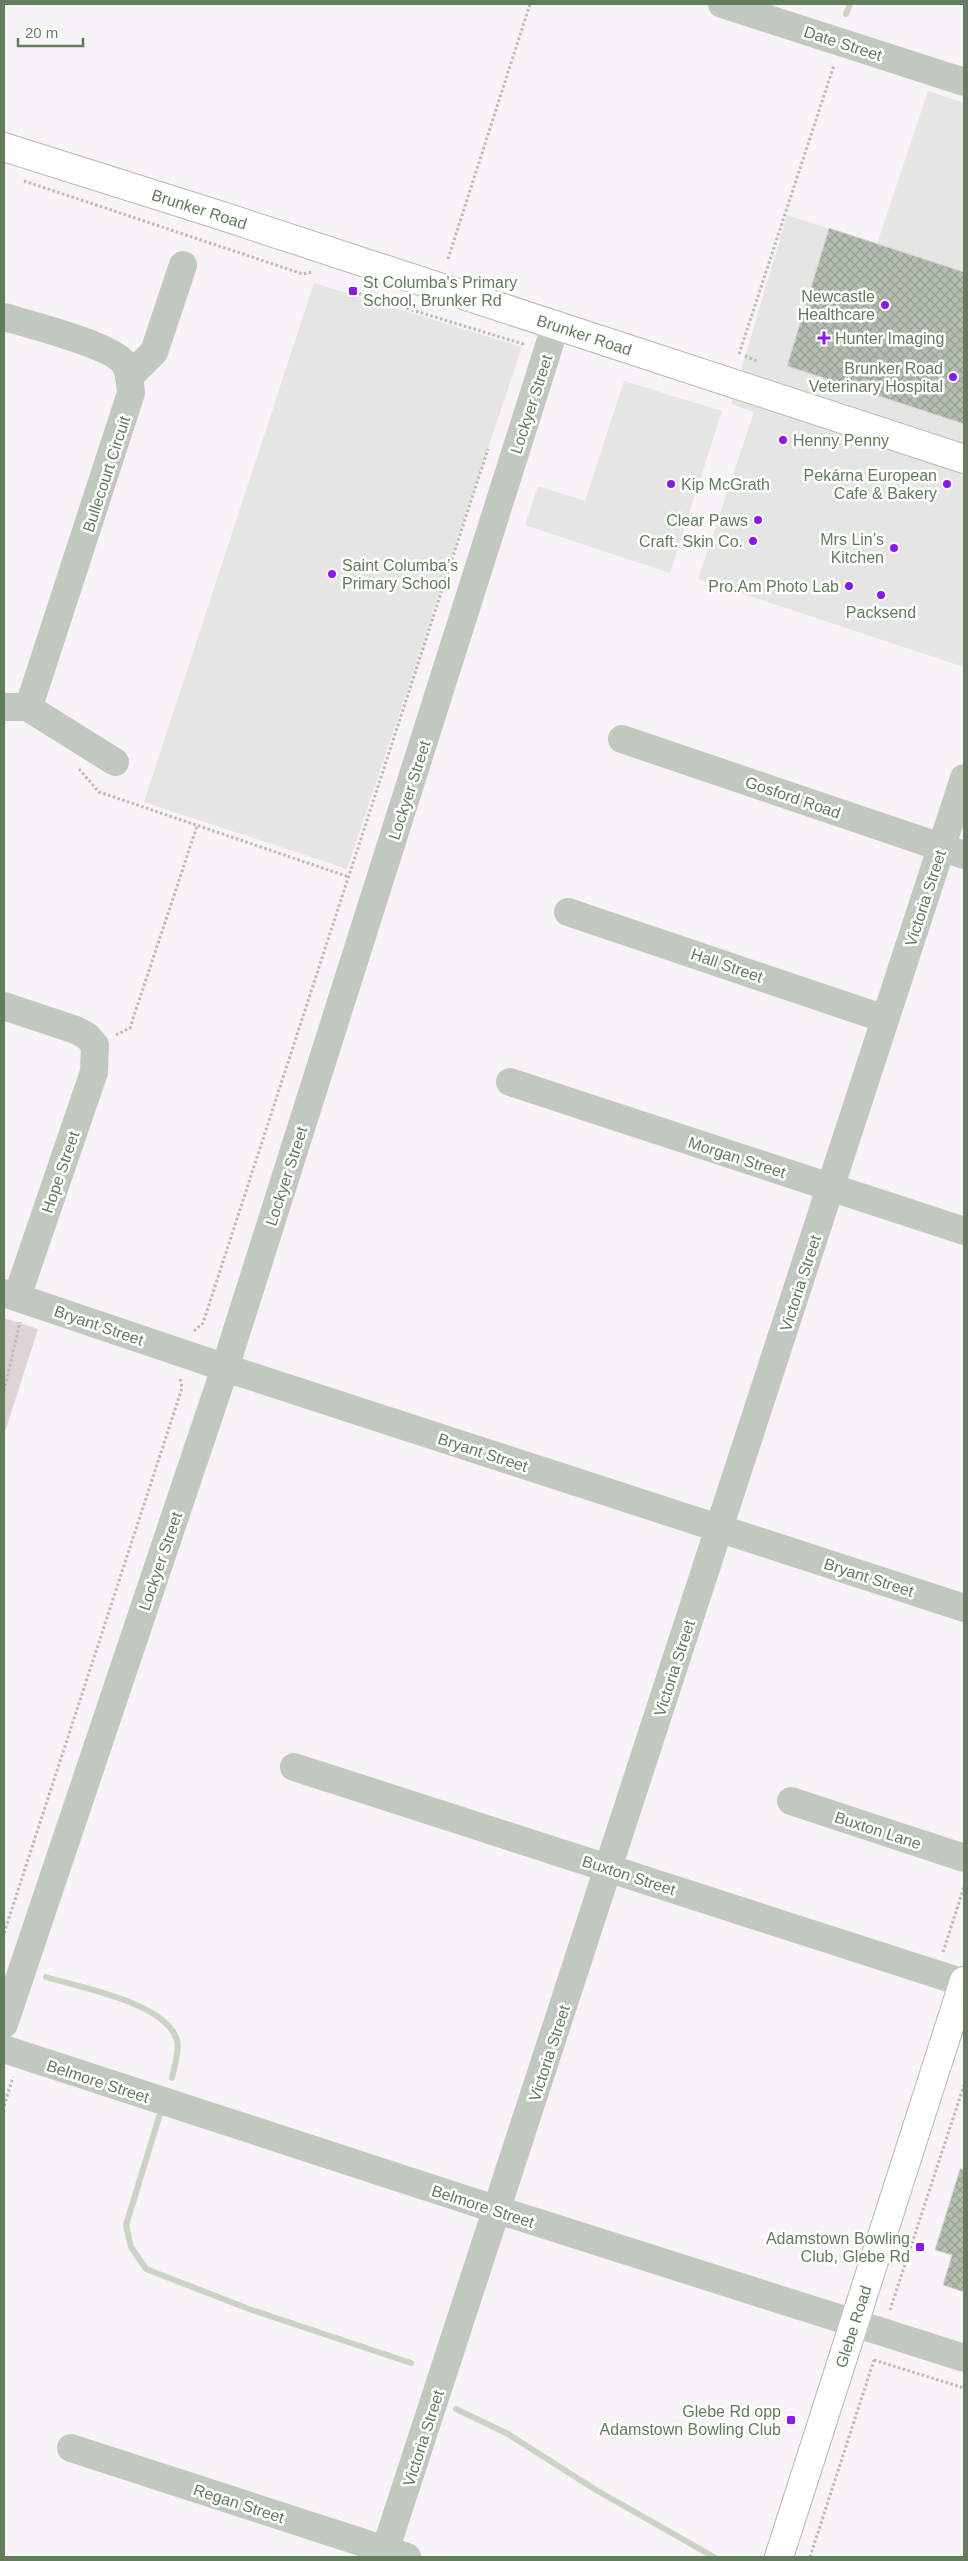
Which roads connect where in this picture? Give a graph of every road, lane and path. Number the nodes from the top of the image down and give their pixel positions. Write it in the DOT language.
graph roads {
  1 [pos="530,4"];
  2 [pos="722,4"];
  3 [pos="835,62"];
  4 [pos="964,82"];
  5 [pos="4,146"];
  6 [pos="16,178"];
  7 [pos="448,259"];
  8 [pos="184,265"];
  9 [pos="318,270"];
  10 [pos="346,280"];
  11 [pos="4,317"];
  12 [pos="556,324"];
  13 [pos="522,347"];
  14 [pos="739,354"];
  15 [pos="745,356"];
  16 [pos="757,361"];
  17 [pos="129,377"];
  18 [pos="491,441"];
  19 [pos="964,459"];
  20 [pos="15,707"];
  21 [pos="622,739"];
  22 [pos="115,762"];
  23 [pos="964,778"];
  24 [pos="99,792"];
  25 [pos="197,826"];
  26 [pos="953,851"];
  27 [pos="348,877"];
  28 [pos="568,912"];
  29 [pos="4,1006"];
  30 [pos="885,1019"];
  31 [pos="95,1045"];
  32 [pos="510,1082"];
  33 [pos="831,1188"];
  34 [pos="964,1231"];
  35 [pos="14,1304"];
  36 [pos="188,1337"];
  37 [pos="225,1368"];
  38 [pos="179,1372"];
  39 [pos="4,1391"];
  40 [pos="719,1529"];
  41 [pos="964,1608"];
  42 [pos="294,1767"];
  43 [pos="791,1801"];
  44 [pos="964,1858"];
  45 [pos="609,1868"];
  46 [pos="964,1887"];
  47 [pos="4,1933"];
  48 [pos="940,1960"];
  49 [pos="964,1982"];
  50 [pos="4,2024"];
  51 [pos="4,2049"];
  52 [pos="13,2077"];
  53 [pos="964,2085"];
  54 [pos="4,2106"];
  55 [pos="498,2210"];
  56 [pos="889,2312"];
  57 [pos="855,2324"];
  58 [pos="876,2352"];
  59 [pos="964,2358"];
  60 [pos="874,2360"];
  61 [pos="964,2388"];
  62 [pos="71,2448"];
  63 [pos="392,2555"];
  64 [pos="779,2557"];
  65 [pos="810,2557"];
  1 -- 7 [label="path"];
  2 -- 4 [label="street, Date Street"];
  3 -- 14 [label="path"];
  5 -- 12 [label="main road, Brunker Road"];
  6 -- 9 [label="path"];
  8 -- 17 [label="street"];
  10 -- 13 [label="path"];
  11 -- 17 [label="street"];
  12 -- 19 [label="main road, Brunker Road"];
  12 -- 37 [label="street, Lockyer Street"];
  15 -- 16 [label="path"];
  17 -- 20 [label="street, Bullecourt Circuit"];
  18 -- 27 [label="path"];
  20 -- 22 [label="street, Bullecourt Circuit"];
  21 -- 26 [label="street, Gosford Road"];
  23 -- 26 [label="street, Victoria Street"];
  24 -- 25 [label="path"];
  25 -- 27 [label="path"];
  25 -- 31 [label="path"];
  26 -- 30 [label="street, Victoria Street"];
  27 -- 36 [label="path"];
  28 -- 30 [label="street, Hall Street"];
  29 -- 31 [label="street"];
  30 -- 33 [label="street, Victoria Street"];
  31 -- 35 [label="street, Hope Street"];
  32 -- 33 [label="street, Morgan Street"];
  33 -- 34 [label="street, Morgan Street"];
  33 -- 40 [label="street, Victoria Street"];
  35 -- 37 [label="street, Bryant Street"];
  35 -- 39 [label="path"];
  37 -- 40 [label="street, Bryant Street"];
  37 -- 50 [label="street, Lockyer Street"];
  38 -- 47 [label="path"];
  40 -- 41 [label="street, Bryant Street"];
  40 -- 45 [label="street, Victoria Street"];
  42 -- 45 [label="street, Buxton Street"];
  43 -- 44 [label="street, Buxton Lane"];
  45 -- 49 [label="street, Buxton Street"];
  45 -- 55 [label="street, Victoria Street"];
  46 -- 48 [label="path"];
  49 -- 57 [label="main road, Glebe Road"];
  51 -- 55 [label="street, Belmore Street"];
  52 -- 54 [label="path"];
  53 -- 56 [label="path"];
  55 -- 57 [label="street, Belmore Street"];
  55 -- 63 [label="street, Victoria Street"];
  57 -- 59 [label="street, Belmore Street"];
  57 -- 64 [label="main road, Glebe Road"];
  58 -- 60 [label="path"];
  60 -- 61 [label="path"];
  60 -- 65 [label="path"];
  62 -- 63 [label="street, Regan Street"];
}
